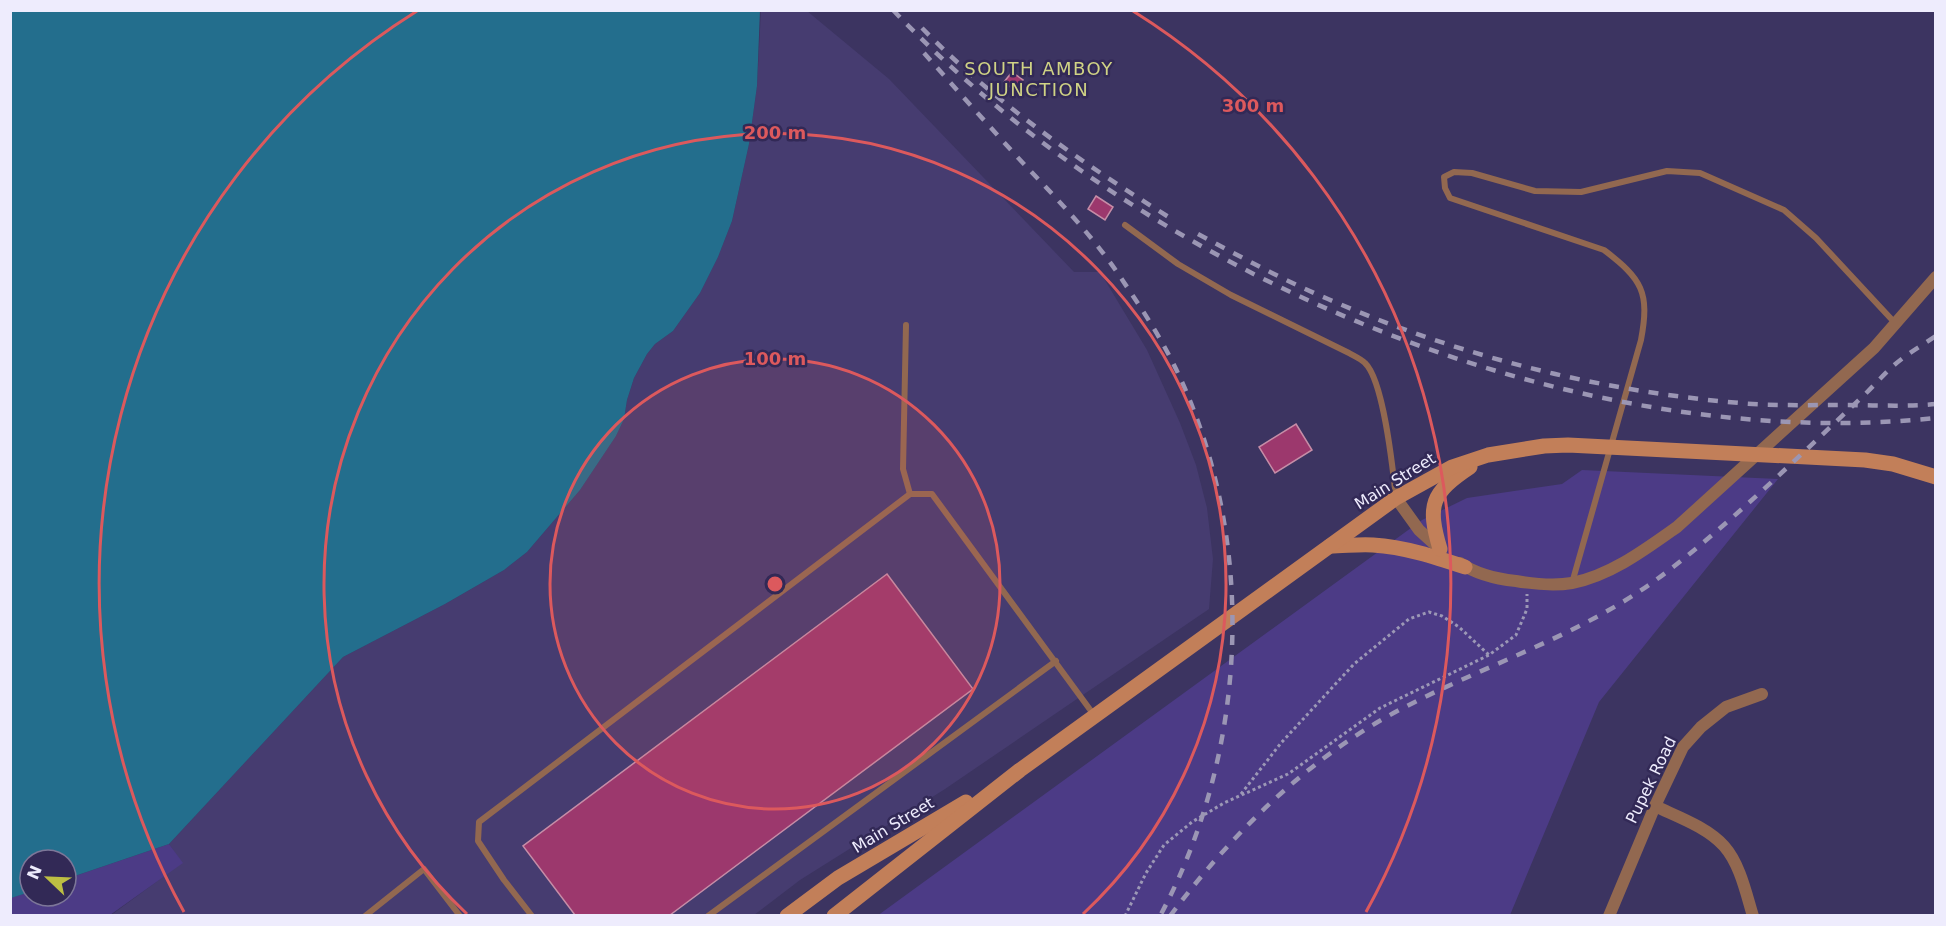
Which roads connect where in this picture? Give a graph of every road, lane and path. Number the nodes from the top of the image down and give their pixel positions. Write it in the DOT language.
graph roads {
  1 [pos="1125,225"];
  2 [pos="1935,277"];
  3 [pos="1896,323"];
  4 [pos="906,325"];
  5 [pos="1488,455"];
  6 [pos="1935,477"];
  7 [pos="910,494"];
  8 [pos="1396,498"];
  9 [pos="1330,546"];
  10 [pos="1440,549"];
  11 [pos="1465,567"];
  12 [pos="1527,583"];
  13 [pos="1572,583"];
  14 [pos="1489,655"];
  15 [pos="1056,661"];
  16 [pos="1762,694"];
  17 [pos="1095,715"];
  18 [pos="1020,770"];
  19 [pos="1240,795"];
  20 [pos="1655,806"];
  21 [pos="365,915"];
  22 [pos="460,915"];
  23 [pos="532,915"];
  24 [pos="708,915"];
  25 [pos="787,915"];
  26 [pos="834,915"];
  27 [pos="1125,915"];
  28 [pos="1609,915"];
  29 [pos="1753,915"];
  1 -- 8 [label="lane"];
  2 -- 3 [label="street"];
  3 -- 13 [label="street"];
  3 -- 13 [label="lane"];
  4 -- 7 [label="lane"];
  5 -- 6 [label="main road, Main Street"];
  5 -- 8 [label="main road, Main Street"];
  5 -- 10 [label="main road"];
  7 -- 15 [label="lane"];
  7 -- 23 [label="lane"];
  8 -- 9 [label="main road, Main Street"];
  8 -- 10 [label="street"];
  9 -- 11 [label="main road"];
  9 -- 17 [label="main road, Main Street"];
  10 -- 11 [label="street"];
  11 -- 12 [label="street"];
  12 -- 13 [label="street"];
  12 -- 14 [label="path"];
  14 -- 19 [label="path"];
  14 -- 19 [label="path"];
  15 -- 17 [label="lane"];
  15 -- 24 [label="lane"];
  16 -- 20 [label="street, Pupek Road"];
  17 -- 18 [label="main road, Main Street"];
  18 -- 25 [label="main road, Main Street"];
  18 -- 26 [label="main road, Main Street"];
  19 -- 27 [label="path"];
  20 -- 28 [label="street, Pupek Road"];
  20 -- 29 [label="street"];
  21 -- 22 [label="lane"];
}
